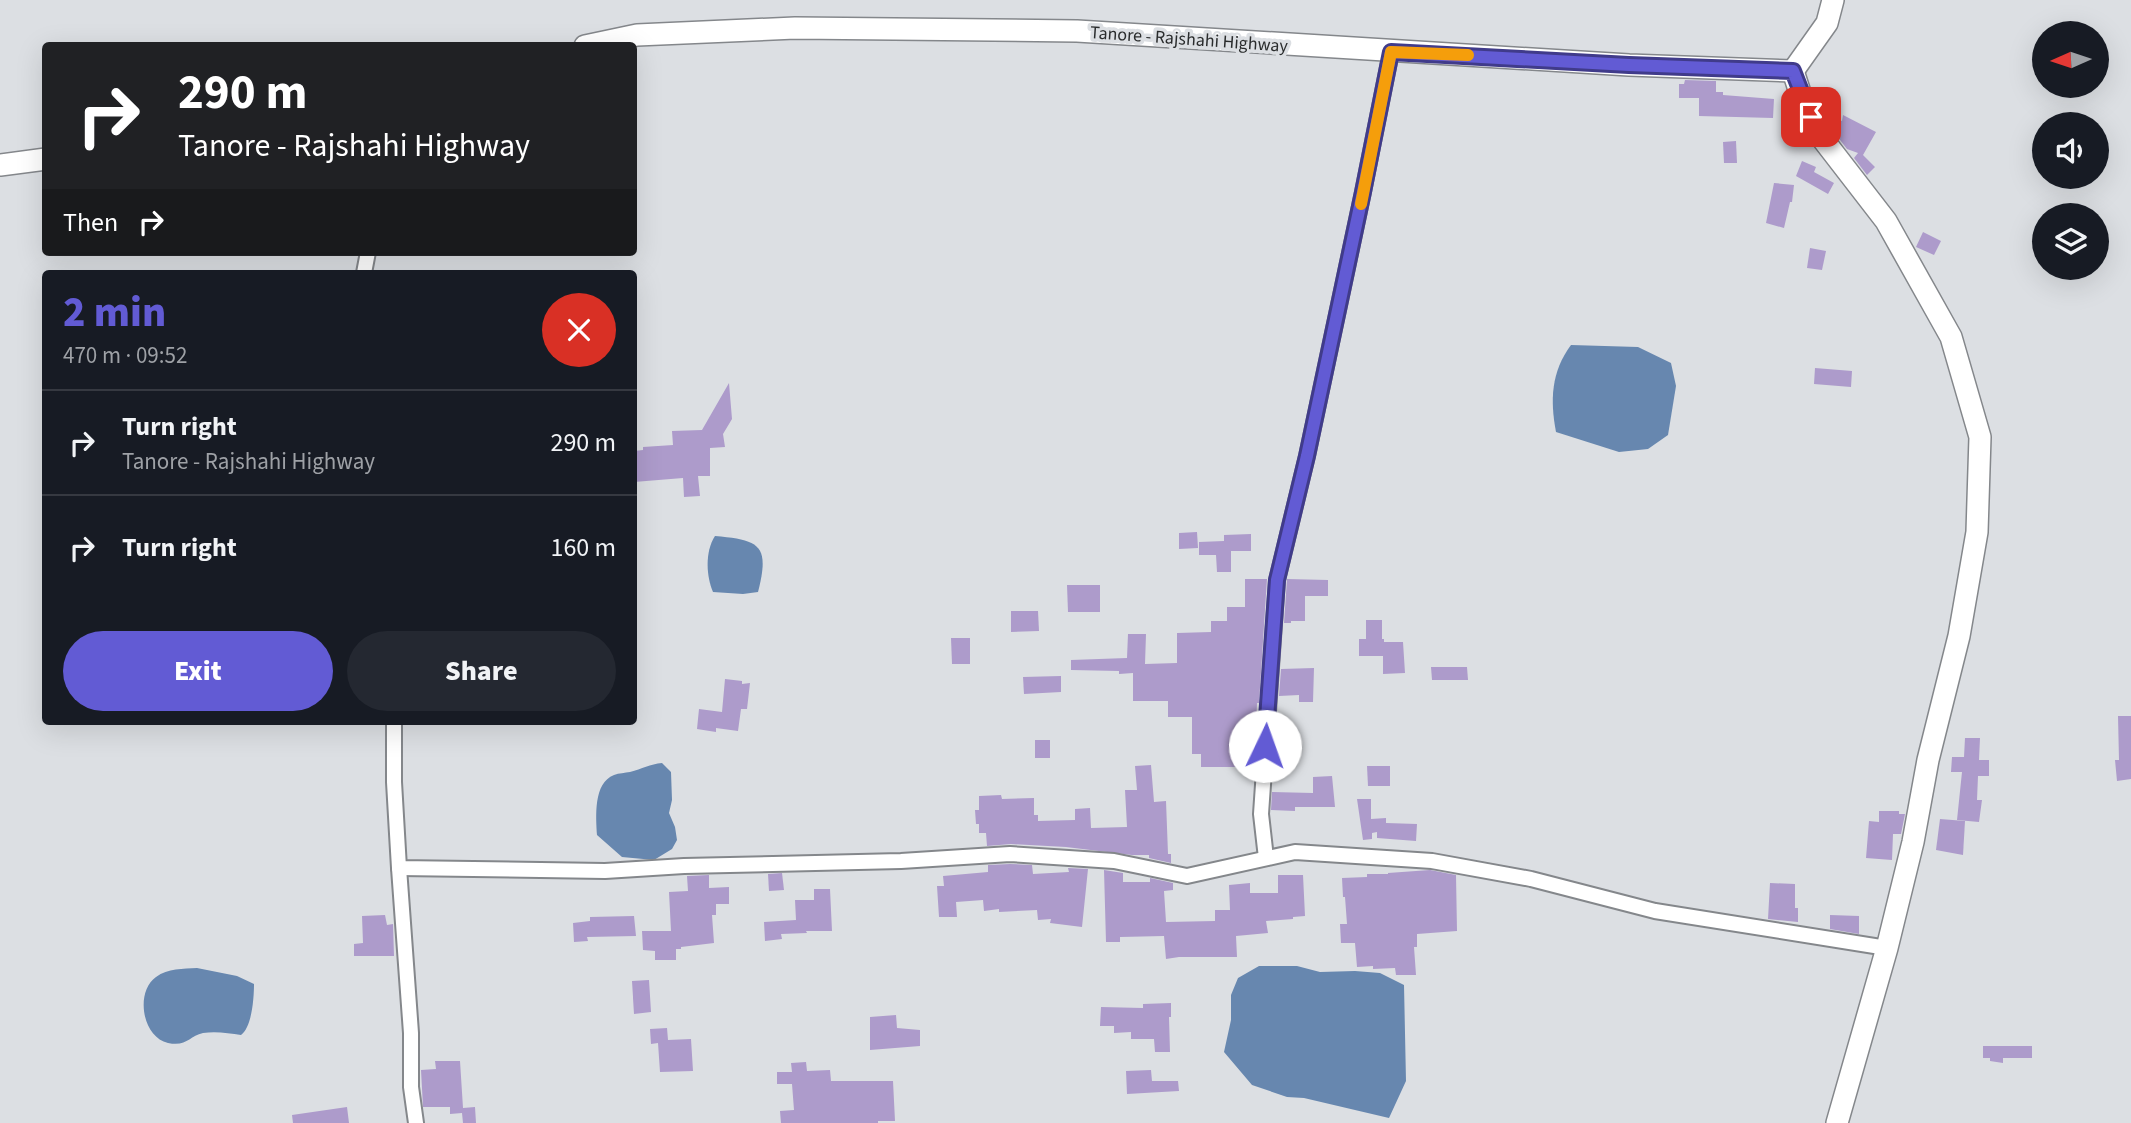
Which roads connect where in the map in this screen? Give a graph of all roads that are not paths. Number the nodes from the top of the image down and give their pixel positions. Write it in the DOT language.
graph roads {
  1 [pos="1833,0"];
  2 [pos="604,42"];
  3 [pos="1391,52"];
  4 [pos="1793,71"];
  5 [pos="42,160"];
  6 [pos="0,165"];
  7 [pos="394,725"];
  8 [pos="1266,858"];
  9 [pos="399,868"];
  10 [pos="1887,948"];
  11 [pos="416,1123"];
  12 [pos="1837,1123"];
  1 -- 4 [label="main road"];
  2 -- 3 [label="main road, Tanore - Rajshahi Highway"];
  3 -- 4 [label="main road, Tanore - Rajshahi Highway"];
  3 -- 8 [label="street"];
  4 -- 10 [label="main road"];
  5 -- 6 [label="main road"];
  7 -- 9 [label="street"];
  8 -- 9 [label="street"];
  8 -- 10 [label="street"];
  9 -- 11 [label="street"];
  10 -- 12 [label="main road"];
}
